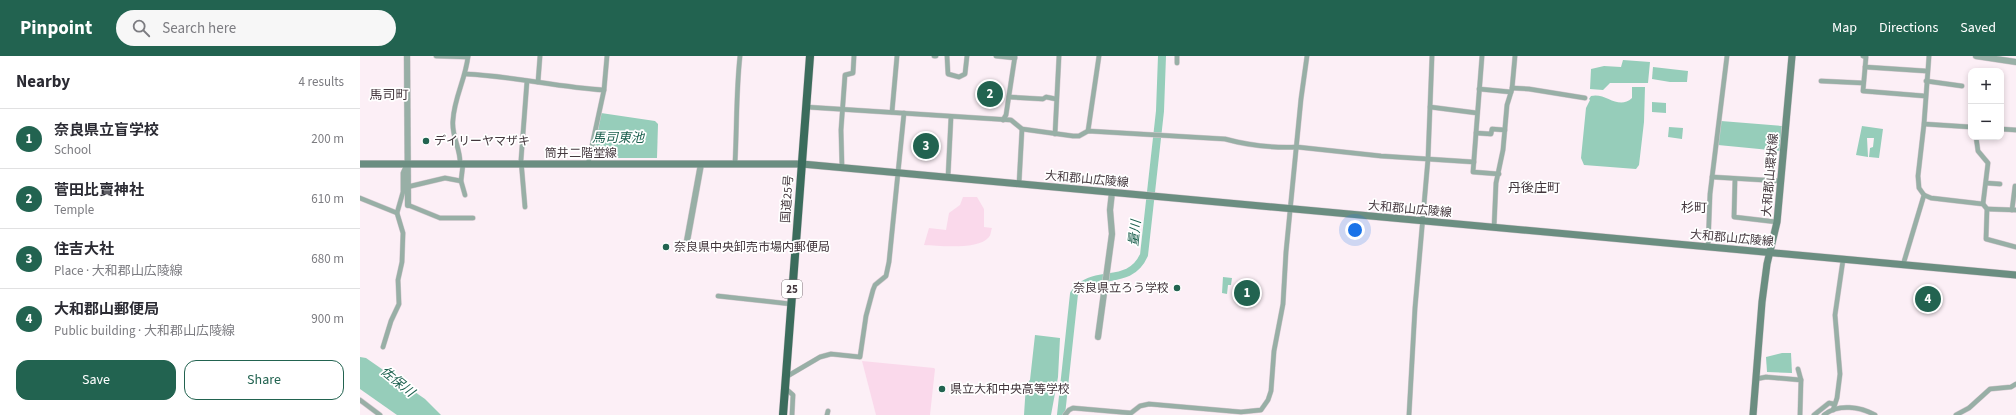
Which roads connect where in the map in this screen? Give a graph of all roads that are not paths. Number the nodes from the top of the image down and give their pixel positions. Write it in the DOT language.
graph roads {
  1 [pos="407,56"];
  2 [pos="436,56"];
  3 [pos="540,56"];
  4 [pos="607,56"];
  5 [pos="740,56"];
  6 [pos="810,56"];
  7 [pos="854,56"];
  8 [pos="897,56"];
  9 [pos="947,56"];
  10 [pos="967,56"];
  11 [pos="996,56"];
  12 [pos="1059,56"];
  13 [pos="1099,56"];
  14 [pos="1177,56"];
  15 [pos="1307,56"];
  16 [pos="1432,56"];
  17 [pos="1482,56"];
  18 [pos="1515,56"];
  19 [pos="1727,56"];
  20 [pos="1792,56"];
  21 [pos="1863,56"];
  22 [pos="1929,56"];
  23 [pos="1976,56"];
  24 [pos="468,57"];
  25 [pos="1015,57"];
  26 [pos="2016,62"];
  27 [pos="1177,63"];
  28 [pos="1865,67"];
  29 [pos="1926,71"];
  30 [pos="466,74"];
  31 [pos="527,81"];
  32 [pos="1821,81"];
  33 [pos="1926,81"];
  34 [pos="538,82"];
  35 [pos="1863,83"];
  36 [pos="1962,86"];
  37 [pos="1479,89"];
  38 [pos="604,90"];
  39 [pos="1511,90"];
  40 [pos="1009,96"];
  41 [pos="1925,96"];
  42 [pos="1586,98"];
  43 [pos="1056,100"];
  44 [pos="806,107"];
  45 [pos="1430,107"];
  46 [pos="842,110"];
  47 [pos="892,112"];
  48 [pos="904,113"];
  49 [pos="1477,113"];
  50 [pos="1006,114"];
  51 [pos="951,117"];
  52 [pos="1003,120"];
  53 [pos="1011,120"];
  54 [pos="1924,124"];
  55 [pos="1968,127"];
  56 [pos="1022,129"];
  57 [pos="2004,129"];
  58 [pos="1505,130"];
  59 [pos="2016,130"];
  60 [pos="1088,131"];
  61 [pos="1476,133"];
  62 [pos="1055,134"];
  63 [pos="1976,140"];
  64 [pos="1297,147"];
  65 [pos="1428,159"];
  66 [pos="1474,162"];
  67 [pos="360,164"];
  68 [pos="406,164"];
  69 [pos="461,164"];
  70 [pos="522,164"];
  71 [pos="588,164"];
  72 [pos="701,164"];
  73 [pos="735,164"];
  74 [pos="802,164"];
  75 [pos="842,167"];
  76 [pos="899,172"];
  77 [pos="1499,174"];
  78 [pos="948,177"];
  79 [pos="1712,178"];
  80 [pos="1736,179"];
  81 [pos="461,181"];
  82 [pos="1780,181"];
  83 [pos="1986,183"];
  84 [pos="1019,184"];
  85 [pos="2000,184"];
  86 [pos="2015,186"];
  87 [pos="407,187"];
  88 [pos="1112,192"];
  89 [pos="465,195"];
  90 [pos="1924,195"];
  91 [pos="360,198"];
  92 [pos="1983,204"];
  93 [pos="408,205"];
  94 [pos="525,207"];
  95 [pos="1290,209"];
  96 [pos="1987,209"];
  97 [pos="2014,210"];
  98 [pos="397,213"];
  99 [pos="473,218"];
  100 [pos="1423,221"];
  101 [pos="1777,222"];
  102 [pos="1494,228"];
  103 [pos="687,241"];
  104 [pos="1708,247"];
  105 [pos="2016,247"];
  106 [pos="1770,253"];
  107 [pos="1843,260"];
  108 [pos="1903,265"];
  109 [pos="2016,276"];
  110 [pos="718,296"];
  111 [pos="791,304"];
  112 [pos="1098,337"];
  113 [pos="383,347"];
  114 [pos="1798,369"];
  115 [pos="786,377"];
  116 [pos="1756,379"];
  117 [pos="1801,380"];
  118 [pos="2016,384"];
  119 [pos="785,388"];
  120 [pos="360,400"];
  121 [pos="1834,404"];
  122 [pos="1833,410"];
  123 [pos="380,415"];
  124 [pos="783,415"];
  125 [pos="792,415"];
  126 [pos="1065,415"];
  127 [pos="1409,415"];
  128 [pos="1753,415"];
  129 [pos="1800,415"];
  130 [pos="1814,415"];
  131 [pos="1824,415"];
  132 [pos="1875,415"];
  133 [pos="1956,415"];
  1 -- 68 [label="street"];
  2 -- 24 [label="street"];
  3 -- 34 [label="street"];
  4 -- 38 [label="street"];
  5 -- 73 [label="street"];
  6 -- 44 [label="highway, 国道25号 / 25"];
  7 -- 46 [label="street"];
  8 -- 47 [label="street"];
  9 -- 10 [label="street"];
  11 -- 25 [label="street"];
  12 -- 43 [label="street"];
  13 -- 60 [label="street"];
  14 -- 27 [label="street"];
  15 -- 64 [label="street"];
  16 -- 45 [label="street"];
  17 -- 37 [label="street"];
  18 -- 39 [label="street"];
  19 -- 79 [label="street"];
  20 -- 82 [label="main road, 大和郡山環状線"];
  21 -- 28 [label="street"];
  22 -- 29 [label="street"];
  23 -- 26 [label="street"];
  24 -- 30 [label="street"];
  25 -- 40 [label="street"];
  28 -- 29 [label="street"];
  28 -- 35 [label="street"];
  29 -- 33 [label="street"];
  30 -- 31 [label="street"];
  30 -- 69 [label="street"];
  31 -- 34 [label="street"];
  31 -- 70 [label="street"];
  32 -- 35 [label="street"];
  33 -- 36 [label="street"];
  33 -- 41 [label="street"];
  34 -- 38 [label="street"];
  35 -- 41 [label="street"];
  37 -- 39 [label="street"];
  37 -- 49 [label="street"];
  38 -- 71 [label="street"];
  39 -- 42 [label="street"];
  39 -- 58 [label="street"];
  40 -- 43 [label="street"];
  40 -- 50 [label="street"];
  41 -- 54 [label="street"];
  43 -- 62 [label="street"];
  44 -- 46 [label="street"];
  44 -- 74 [label="highway, 国道25号 / 25"];
  45 -- 49 [label="street"];
  45 -- 65 [label="street"];
  46 -- 47 [label="street"];
  46 -- 75 [label="street"];
  47 -- 48 [label="street"];
  48 -- 51 [label="street"];
  48 -- 76 [label="street"];
  49 -- 61 [label="street"];
  50 -- 52 [label="street"];
  50 -- 53 [label="street"];
  51 -- 52 [label="street"];
  51 -- 78 [label="street"];
  52 -- 53 [label="street"];
  53 -- 56 [label="street"];
  54 -- 55 [label="street"];
  54 -- 90 [label="street"];
  56 -- 62 [label="street"];
  56 -- 84 [label="street"];
  57 -- 59 [label="street"];
  58 -- 61 [label="street"];
  58 -- 77 [label="street"];
  60 -- 62 [label="street"];
  60 -- 64 [label="street"];
  61 -- 66 [label="street"];
  63 -- 83 [label="street"];
  64 -- 65 [label="street"];
  64 -- 95 [label="street"];
  65 -- 66 [label="street"];
  65 -- 100 [label="street"];
  66 -- 77 [label="street"];
  67 -- 68 [label="main road, 筒井二階堂線"];
  68 -- 69 [label="main road, 筒井二階堂線"];
  68 -- 87 [label="street"];
  68 -- 98 [label="street"];
  69 -- 70 [label="main road, 筒井二階堂線"];
  69 -- 81 [label="street"];
  70 -- 71 [label="main road, 筒井二階堂線"];
  70 -- 94 [label="street"];
  71 -- 72 [label="main road, 筒井二階堂線"];
  72 -- 73 [label="main road, 筒井二階堂線"];
  72 -- 103 [label="street"];
  73 -- 74 [label="main road, 筒井二階堂線"];
  74 -- 75 [label="main road, 大和郡山広陵線"];
  74 -- 111 [label="highway, 国道25号 / 25"];
  75 -- 76 [label="main road, 大和郡山広陵線"];
  76 -- 78 [label="main road, 大和郡山広陵線"];
  76 -- 115 [label="street"];
  77 -- 102 [label="street"];
  78 -- 84 [label="main road, 大和郡山広陵線"];
  79 -- 80 [label="street"];
  79 -- 104 [label="street"];
  80 -- 82 [label="street"];
  80 -- 101 [label="street"];
  81 -- 87 [label="street"];
  81 -- 89 [label="street"];
  82 -- 101 [label="main road, 大和郡山環状線"];
  83 -- 85 [label="street"];
  83 -- 92 [label="street"];
  84 -- 88 [label="main road, 大和郡山広陵線"];
  86 -- 97 [label="street"];
  87 -- 93 [label="street"];
  88 -- 95 [label="main road, 大和郡山広陵線"];
  88 -- 112 [label="street"];
  90 -- 92 [label="street"];
  90 -- 108 [label="street"];
  91 -- 98 [label="street"];
  92 -- 96 [label="street"];
  93 -- 99 [label="street"];
  95 -- 100 [label="main road, 大和郡山広陵線"];
  95 -- 126 [label="street"];
  96 -- 97 [label="street"];
  96 -- 105 [label="street"];
  98 -- 113 [label="street"];
  100 -- 102 [label="main road, 大和郡山広陵線"];
  100 -- 127 [label="street"];
  101 -- 106 [label="main road, 大和郡山環状線"];
  102 -- 104 [label="main road, 大和郡山広陵線"];
  104 -- 106 [label="main road, 大和郡山広陵線"];
  106 -- 107 [label="main road, 大和郡山広陵線"];
  106 -- 116 [label="main road, 大和郡山環状線"];
  107 -- 108 [label="main road, 大和郡山広陵線"];
  107 -- 121 [label="street"];
  108 -- 109 [label="main road, 大和郡山広陵線"];
  110 -- 111 [label="street"];
  111 -- 115 [label="highway, 国道25号 / 25"];
  114 -- 117 [label="street"];
  115 -- 119 [label="highway, 国道25号 / 25"];
  116 -- 117 [label="street"];
  116 -- 128 [label="main road, 大和郡山環状線"];
  117 -- 129 [label="street"];
  118 -- 133 [label="street"];
  119 -- 124 [label="highway, 国道25号 / 25"];
  119 -- 125 [label="street"];
  120 -- 123 [label="street"];
  121 -- 122 [label="street"];
  121 -- 130 [label="street"];
  122 -- 131 [label="street"];
  122 -- 132 [label="street"];
}
